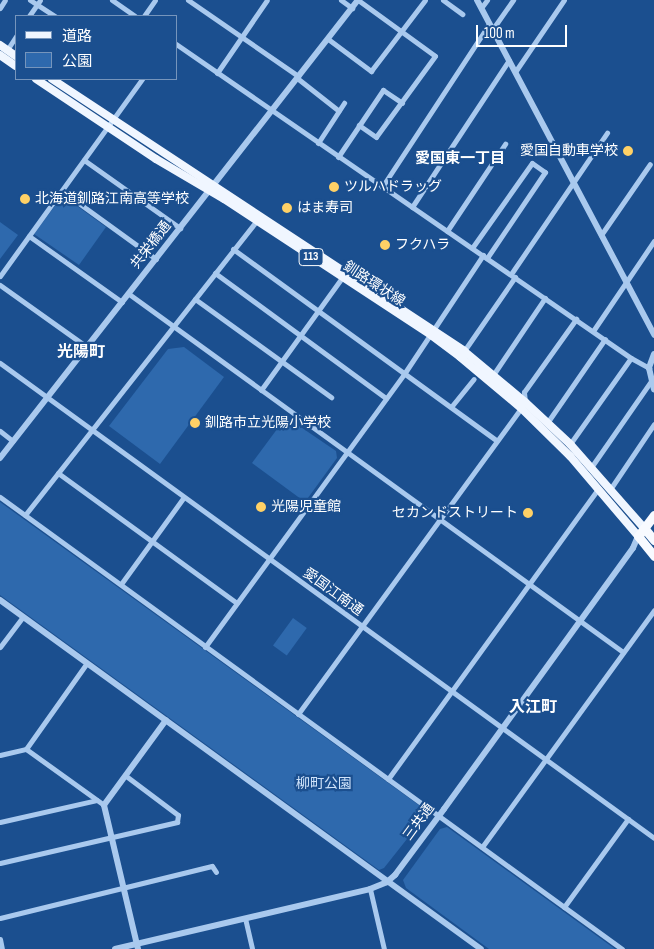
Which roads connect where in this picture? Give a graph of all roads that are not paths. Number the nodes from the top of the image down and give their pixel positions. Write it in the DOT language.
graph roads {
  1 [pos="5,0"];
  2 [pos="30,0"];
  3 [pos="112,0"];
  4 [pos="155,0"];
  5 [pos="188,0"];
  6 [pos="267,0"];
  7 [pos="341,0"];
  8 [pos="358,0"];
  9 [pos="425,0"];
  10 [pos="443,0"];
  11 [pos="476,0"];
  12 [pos="487,0"];
  13 [pos="513,0"];
  14 [pos="564,0"];
  15 [pos="39,2"];
  16 [pos="0,8"];
  17 [pos="352,8"];
  18 [pos="481,8"];
  19 [pos="462,14"];
  20 [pos="31,15"];
  21 [pos="54,15"];
  22 [pos="134,15"];
  23 [pos="145,15"];
  24 [pos="491,27"];
  25 [pos="401,31"];
  26 [pos="242,36"];
  27 [pos="15,37"];
  28 [pos="328,39"];
  29 [pos="178,45"];
  30 [pos="3,48"];
  31 [pos="0,55"];
  32 [pos="15,55"];
  33 [pos="509,60"];
  34 [pos="15,65"];
  35 [pos="515,72"];
  36 [pos="218,73"];
  37 [pos="298,77"];
  38 [pos="38,80"];
  39 [pos="54,80"];
  40 [pos="141,80"];
  41 [pos="402,102"];
  42 [pos="344,103"];
  43 [pos="272,110"];
  44 [pos="339,111"];
  45 [pos="113,119"];
  46 [pos="359,125"];
  47 [pos="108,126"];
  48 [pos="607,133"];
  49 [pos="318,143"];
  50 [pos="506,144"];
  51 [pos="338,157"];
  52 [pos="84,160"];
  53 [pos="650,164"];
  54 [pos="573,182"];
  55 [pos="382,187"];
  56 [pos="212,188"];
  57 [pos="62,191"];
  58 [pos="412,207"];
  59 [pos="256,221"];
  60 [pos="180,228"];
  61 [pos="448,231"];
  62 [pos="601,235"];
  63 [pos="29,236"];
  64 [pos="654,241"];
  65 [pos="472,248"];
  66 [pos="233,249"];
  67 [pos="485,257"];
  68 [pos="156,259"];
  69 [pos="215,273"];
  70 [pos="344,275"];
  71 [pos="513,275"];
  72 [pos="0,276"];
  73 [pos="626,282"];
  74 [pos="0,285"];
  75 [pos="129,294"];
  76 [pos="545,298"];
  77 [pos="195,299"];
  78 [pos="122,302"];
  79 [pos="318,311"];
  80 [pos="576,319"];
  81 [pos="173,326"];
  82 [pos="593,331"];
  83 [pos="432,332"];
  84 [pos="654,334"];
  85 [pos="301,336"];
  86 [pos="606,339"];
  87 [pos="86,347"];
  88 [pos="464,351"];
  89 [pos="654,354"];
  90 [pos="631,358"];
  91 [pos="282,362"];
  92 [pos="0,363"];
  93 [pos="649,368"];
  94 [pos="404,374"];
  95 [pos="493,375"];
  96 [pos="474,378"];
  97 [pos="651,381"];
  98 [pos="654,389"];
  99 [pos="262,390"];
  100 [pos="331,397"];
  101 [pos="48,398"];
  102 [pos="386,398"];
  103 [pos="523,405"];
  104 [pos="451,407"];
  105 [pos="547,423"];
  106 [pos="654,424"];
  107 [pos="92,430"];
  108 [pos="0,431"];
  109 [pos="13,441"];
  110 [pos="497,441"];
  111 [pos="570,444"];
  112 [pos="346,453"];
  113 [pos="0,458"];
  114 [pos="592,466"];
  115 [pos="58,473"];
  116 [pos="599,488"];
  117 [pos="611,488"];
  118 [pos="0,497"];
  119 [pos="184,497"];
  120 [pos="25,515"];
  121 [pos="654,515"];
  122 [pos="440,520"];
  123 [pos="651,534"];
  124 [pos="640,538"];
  125 [pos="152,541"];
  126 [pos="654,556"];
  127 [pos="269,559"];
  128 [pos="121,584"];
  129 [pos="529,584"];
  130 [pos="0,600"];
  131 [pos="237,603"];
  132 [pos="654,610"];
  133 [pos="23,616"];
  134 [pos="579,621"];
  135 [pos="362,626"];
  136 [pos="0,647"];
  137 [pos="205,647"];
  138 [pos="623,652"];
  139 [pos="87,663"];
  140 [pos="451,691"];
  141 [pos="298,714"];
  142 [pos="166,720"];
  143 [pos="502,728"];
  144 [pos="26,749"];
  145 [pos="0,755"];
  146 [pos="544,759"];
  147 [pos="126,776"];
  148 [pos="388,778"];
  149 [pos="96,800"];
  150 [pos="104,805"];
  151 [pos="438,816"];
  152 [pos="628,819"];
  153 [pos="0,822"];
  154 [pos="111,837"];
  155 [pos="654,838"];
  156 [pos="482,847"];
  157 [pos="0,863"];
  158 [pos="216,872"];
  159 [pos="387,882"];
  160 [pos="370,888"];
  161 [pos="123,889"];
  162 [pos="564,907"];
  163 [pos="0,918"];
  164 [pos="245,918"];
  165 [pos="0,939"];
  166 [pos="138,946"];
  167 [pos="2,949"];
  168 [pos="115,949"];
  169 [pos="252,949"];
  170 [pos="384,949"];
  171 [pos="481,949"];
  172 [pos="622,949"];
  1 -- 16 [label="street"];
  2 -- 15 [label="street"];
  3 -- 22 [label="street"];
  4 -- 23 [label="street"];
  5 -- 26 [label="street"];
  6 -- 26 [label="street"];
  7 -- 17 [label="street"];
  8 -- 17 [label="street, 共栄橋通"];
  8 -- 25 [label="street"];
  9 -- 25 [label="street"];
  10 -- 19 [label="street"];
  11 -- 18 [label="street"];
  12 -- 18 [label="street"];
  13 -- 24 [label="street"];
  14 -- 35 [label="street"];
  15 -- 20 [label="street"];
  15 -- 21 [label="street"];
  17 -- 28 [label="street, 共栄橋通"];
  18 -- 24 [label="street"];
  24 -- 33 [label="street"];
  24 -- 55 [label="street"];
  25 -- 28 [label="street"];
  25 -- 41 [label="street"];
  26 -- 36 [label="street"];
  26 -- 37 [label="street"];
  27 -- 30 [label="street"];
  28 -- 37 [label="street, 共栄橋通"];
  29 -- 36 [label="street"];
  30 -- 32 [label="main road"];
  31 -- 34 [label="main road"];
  33 -- 35 [label="street"];
  33 -- 58 [label="street"];
  35 -- 54 [label="street"];
  36 -- 43 [label="street"];
  37 -- 43 [label="street, 共栄橋通"];
  37 -- 44 [label="street"];
  38 -- 47 [label="main road, 釧路環状線 / 113"];
  39 -- 45 [label="main road, 釧路環状線 / 113"];
  40 -- 45 [label="street"];
  41 -- 46 [label="street"];
  41 -- 46 [label="street"];
  42 -- 44 [label="street"];
  43 -- 49 [label="street"];
  43 -- 56 [label="street, 共栄橋通"];
  44 -- 49 [label="street"];
  45 -- 47 [label="street"];
  45 -- 56 [label="main road, 釧路環状線 / 113"];
  46 -- 51 [label="street"];
  47 -- 52 [label="street"];
  47 -- 56 [label="main road, 釧路環状線 / 113"];
  48 -- 54 [label="street"];
  49 -- 51 [label="street"];
  50 -- 61 [label="street"];
  51 -- 55 [label="street"];
  52 -- 57 [label="street"];
  52 -- 60 [label="street"];
  53 -- 62 [label="street"];
  54 -- 62 [label="street"];
  54 -- 71 [label="street"];
  55 -- 58 [label="street"];
  56 -- 59 [label="main road, 釧路環状線 / 113"];
  56 -- 60 [label="street, 共栄橋通"];
  56 -- 70 [label="main road, 釧路環状線 / 113"];
  57 -- 63 [label="street"];
  57 -- 68 [label="street"];
  58 -- 61 [label="street"];
  59 -- 66 [label="street"];
  59 -- 70 [label="main road, 釧路環状線 / 113"];
  60 -- 68 [label="street, 共栄橋通"];
  61 -- 65 [label="street"];
  62 -- 73 [label="street"];
  63 -- 72 [label="street"];
  63 -- 78 [label="street"];
  64 -- 73 [label="street"];
  65 -- 67 [label="street"];
  65 -- 67 [label="street"];
  66 -- 69 [label="street"];
  66 -- 79 [label="street"];
  67 -- 71 [label="street"];
  67 -- 83 [label="street"];
  68 -- 75 [label="street, 共栄橋通"];
  69 -- 77 [label="street"];
  69 -- 85 [label="street"];
  70 -- 79 [label="street"];
  70 -- 83 [label="main road, 釧路環状線 / 113"];
  71 -- 76 [label="street"];
  71 -- 88 [label="street"];
  73 -- 82 [label="street"];
  73 -- 84 [label="street"];
  74 -- 87 [label="street"];
  75 -- 78 [label="street, 共栄橋通"];
  75 -- 81 [label="street"];
  76 -- 80 [label="street"];
  76 -- 95 [label="street"];
  77 -- 81 [label="street"];
  77 -- 91 [label="street"];
  78 -- 87 [label="street, 共栄橋通"];
  79 -- 85 [label="street"];
  79 -- 94 [label="street"];
  80 -- 82 [label="street"];
  80 -- 103 [label="street"];
  81 -- 99 [label="street"];
  81 -- 107 [label="street"];
  82 -- 86 [label="street"];
  83 -- 88 [label="main road, 釧路環状線 / 113"];
  83 -- 94 [label="street"];
  83 -- 103 [label="main road, 釧路環状線 / 113"];
  85 -- 91 [label="street"];
  85 -- 102 [label="street"];
  86 -- 90 [label="street"];
  86 -- 105 [label="street"];
  87 -- 101 [label="street, 共栄橋通"];
  88 -- 95 [label="main road, 釧路環状線 / 113"];
  89 -- 93 [label="street"];
  90 -- 93 [label="street"];
  90 -- 111 [label="street"];
  91 -- 99 [label="street"];
  91 -- 100 [label="street"];
  92 -- 101 [label="street, 愛国江南通"];
  93 -- 97 [label="street"];
  94 -- 102 [label="street"];
  94 -- 104 [label="street"];
  95 -- 103 [label="main road, 釧路環状線 / 113"];
  96 -- 104 [label="street"];
  97 -- 98 [label="street"];
  97 -- 114 [label="street"];
  99 -- 112 [label="street"];
  101 -- 107 [label="street, 愛国江南通"];
  101 -- 109 [label="street, 共栄橋通"];
  102 -- 112 [label="street"];
  103 -- 105 [label="main road, 釧路環状線 / 113"];
  103 -- 110 [label="street"];
  103 -- 116 [label="main road, 釧路環状線 / 113"];
  104 -- 110 [label="street"];
  105 -- 111 [label="main road, 釧路環状線 / 113"];
  106 -- 117 [label="street"];
  107 -- 115 [label="street"];
  107 -- 119 [label="street, 愛国江南通"];
  108 -- 109 [label="street"];
  109 -- 113 [label="street, 共栄橋通"];
  110 -- 122 [label="street"];
  111 -- 114 [label="main road, 釧路環状線 / 113"];
  112 -- 122 [label="street"];
  112 -- 127 [label="street"];
  114 -- 117 [label="main road, 釧路環状線 / 113"];
  115 -- 120 [label="street"];
  115 -- 125 [label="street"];
  116 -- 124 [label="main road, 釧路環状線 / 113"];
  116 -- 129 [label="street"];
  117 -- 123 [label="main road, 釧路環状線 / 113"];
  118 -- 120 [label="street"];
  119 -- 125 [label="street"];
  119 -- 127 [label="street, 愛国江南通"];
  120 -- 128 [label="street"];
  121 -- 123 [label="highway"];
  122 -- 129 [label="street"];
  122 -- 135 [label="street"];
  123 -- 124 [label="highway"];
  124 -- 126 [label="highway"];
  124 -- 134 [label="street, 三共通"];
  125 -- 128 [label="street"];
  125 -- 131 [label="street"];
  127 -- 131 [label="street"];
  127 -- 135 [label="street, 愛国江南通"];
  128 -- 137 [label="street"];
  129 -- 134 [label="street"];
  129 -- 140 [label="street"];
  130 -- 133 [label="street"];
  131 -- 137 [label="street"];
  132 -- 138 [label="street"];
  133 -- 136 [label="street"];
  133 -- 139 [label="street"];
  134 -- 138 [label="street"];
  134 -- 143 [label="street, 三共通"];
  135 -- 140 [label="street, 愛国江南通"];
  135 -- 141 [label="street"];
  137 -- 141 [label="street"];
  138 -- 146 [label="street"];
  139 -- 142 [label="street"];
  139 -- 144 [label="street"];
  140 -- 143 [label="street, 愛国江南通"];
  140 -- 148 [label="street"];
  141 -- 148 [label="street"];
  142 -- 147 [label="street"];
  142 -- 159 [label="street"];
  143 -- 146 [label="street, 愛国江南通"];
  143 -- 151 [label="street, 三共通"];
  144 -- 145 [label="street"];
  144 -- 149 [label="street"];
  146 -- 152 [label="street, 愛国江南通"];
  146 -- 156 [label="street"];
  147 -- 150 [label="street"];
  147 -- 154 [label="street"];
  148 -- 151 [label="street"];
  149 -- 150 [label="street"];
  149 -- 153 [label="street"];
  150 -- 154 [label="street"];
  151 -- 156 [label="street"];
  151 -- 159 [label="street, 三共通"];
  152 -- 155 [label="street, 愛国江南通"];
  152 -- 162 [label="street"];
  154 -- 157 [label="street"];
  154 -- 161 [label="street"];
  156 -- 162 [label="street"];
  158 -- 161 [label="street"];
  159 -- 160 [label="street, 三共通"];
  159 -- 171 [label="street"];
  160 -- 164 [label="street, 三共通"];
  160 -- 170 [label="street"];
  161 -- 163 [label="street"];
  161 -- 166 [label="street"];
  162 -- 172 [label="street"];
  164 -- 166 [label="street, 三共通"];
  164 -- 169 [label="street"];
  165 -- 167 [label="street"];
  166 -- 168 [label="street, 三共通"];
}
